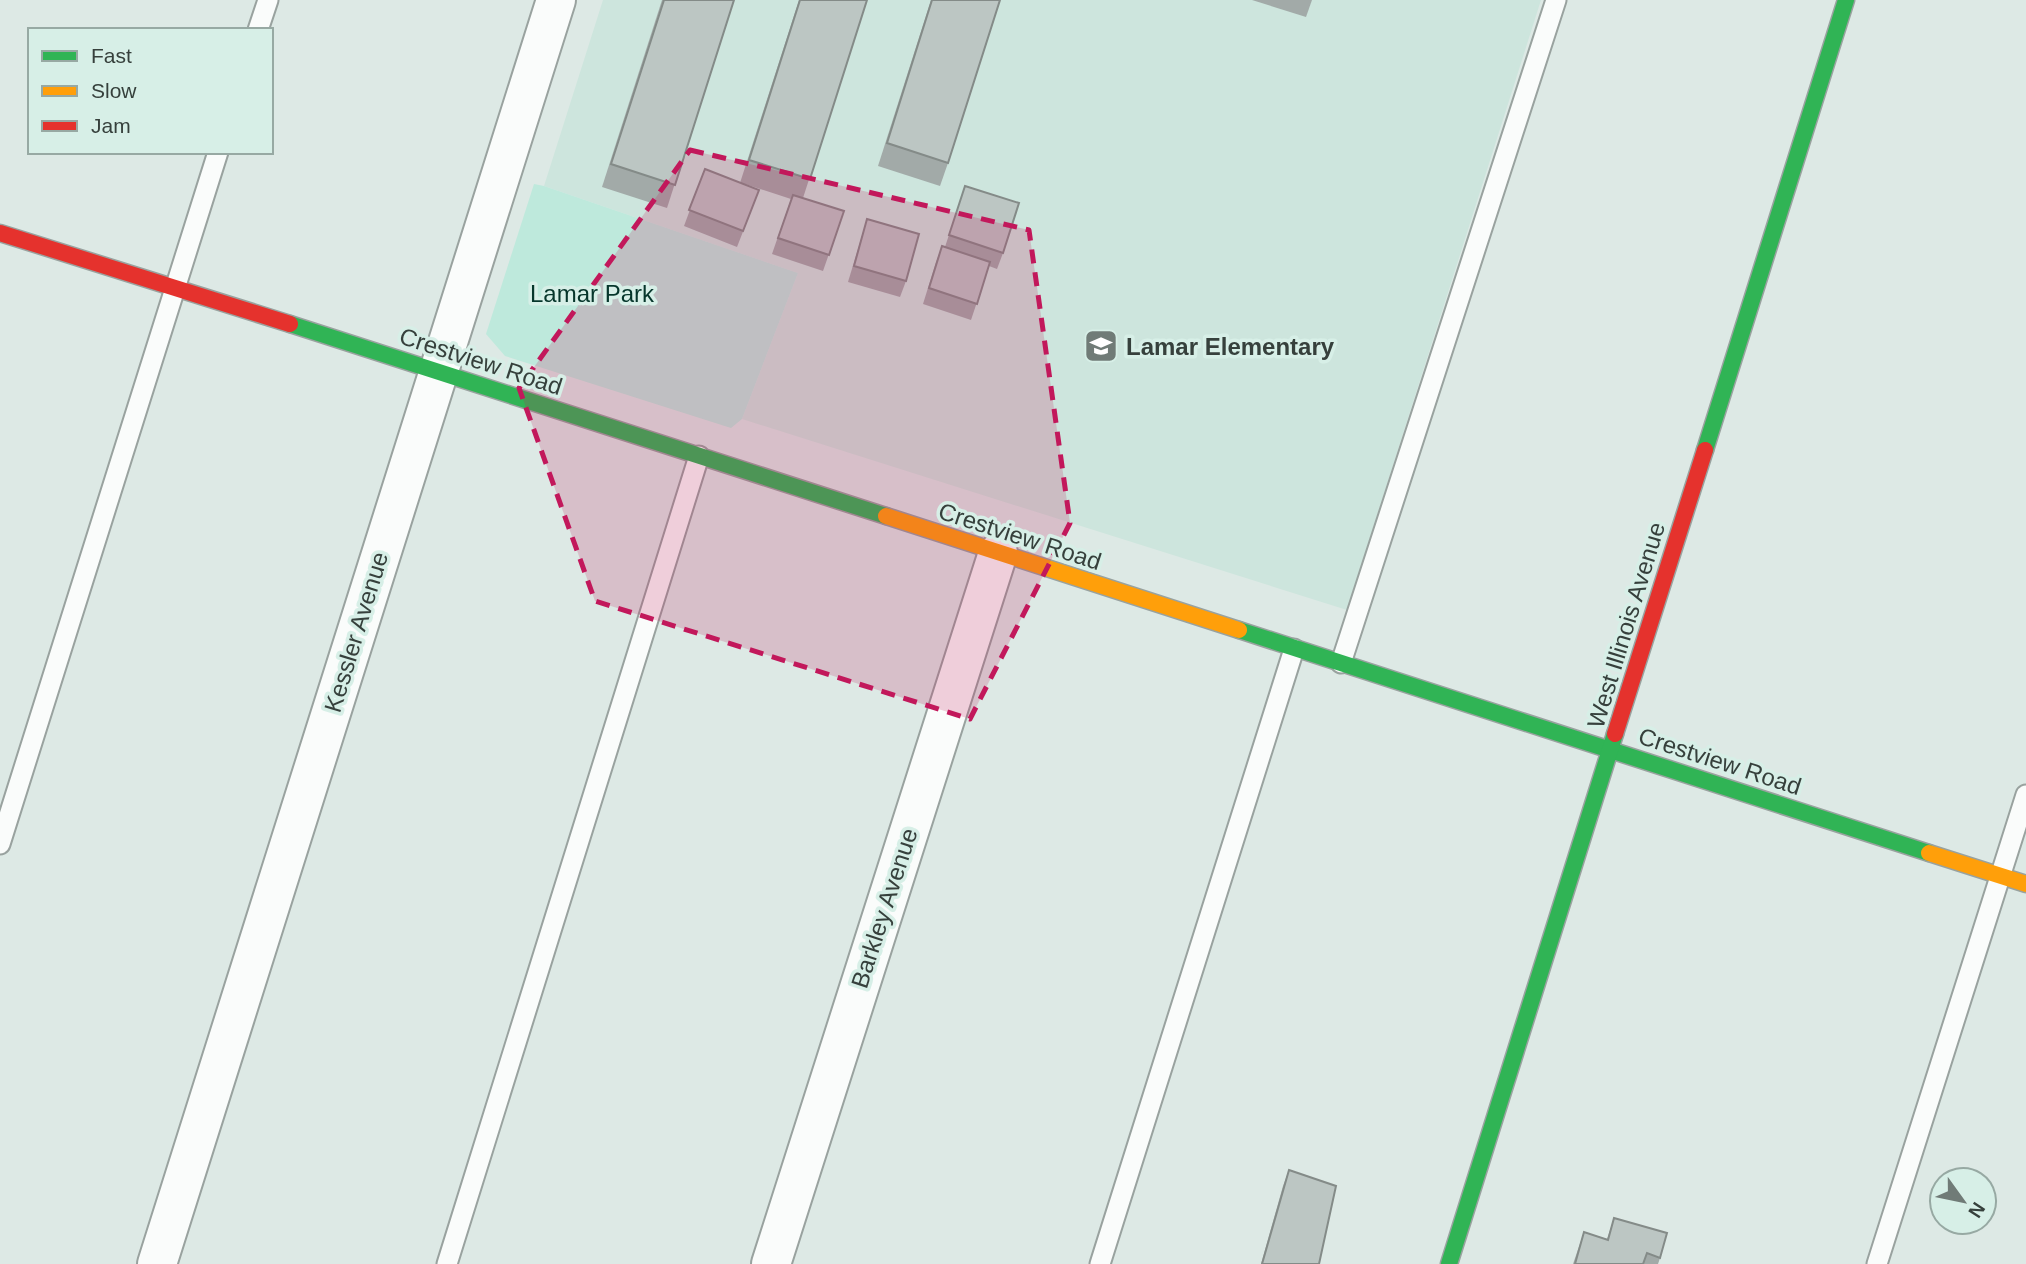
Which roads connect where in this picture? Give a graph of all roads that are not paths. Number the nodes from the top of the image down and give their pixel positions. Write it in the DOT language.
graph roads {
  1 [pos="268,0"];
  2 [pos="556,0"];
  3 [pos="1556,0"];
  4 [pos="1846,0"];
  5 [pos="259,28"];
  6 [pos="217,154"];
  7 [pos="0,233"];
  8 [pos="174,288"];
  9 [pos="438,371"];
  10 [pos="699,456"];
  11 [pos="998,553"];
  12 [pos="1294,649"];
  13 [pos="1341,663"];
  14 [pos="1610,750"];
  15 [pos="2026,795"];
  16 [pos="0,844"];
  17 [pos="2000,876"];
  18 [pos="2026,884"];
  19 [pos="157,1264"];
  20 [pos="447,1264"];
  21 [pos="771,1264"];
  22 [pos="1100,1264"];
  23 [pos="1448,1264"];
  24 [pos="1877,1264"];
  1 -- 5 [label="lane"];
  2 -- 9 [label="street, Kessler Avenue"];
  3 -- 13 [label="lane"];
  4 -- 14 [label="street, West Illinois Avenue"];
  6 -- 8 [label="lane"];
  7 -- 8 [label="street, Crestview Road"];
  8 -- 9 [label="street, Crestview Road"];
  8 -- 16 [label="lane"];
  9 -- 10 [label="street, Crestview Road"];
  9 -- 19 [label="street, Kessler Avenue"];
  10 -- 11 [label="street, Crestview Road"];
  10 -- 20 [label="lane"];
  11 -- 12 [label="street, Crestview Road"];
  11 -- 21 [label="street, Barkley Avenue"];
  12 -- 13 [label="street, Crestview Road"];
  12 -- 22 [label="lane"];
  13 -- 14 [label="street, Crestview Road"];
  14 -- 17 [label="street, Crestview Road"];
  14 -- 23 [label="street, West Illinois Avenue"];
  15 -- 17 [label="lane"];
  17 -- 18 [label="street, Crestview Road"];
  17 -- 24 [label="lane"];
}
